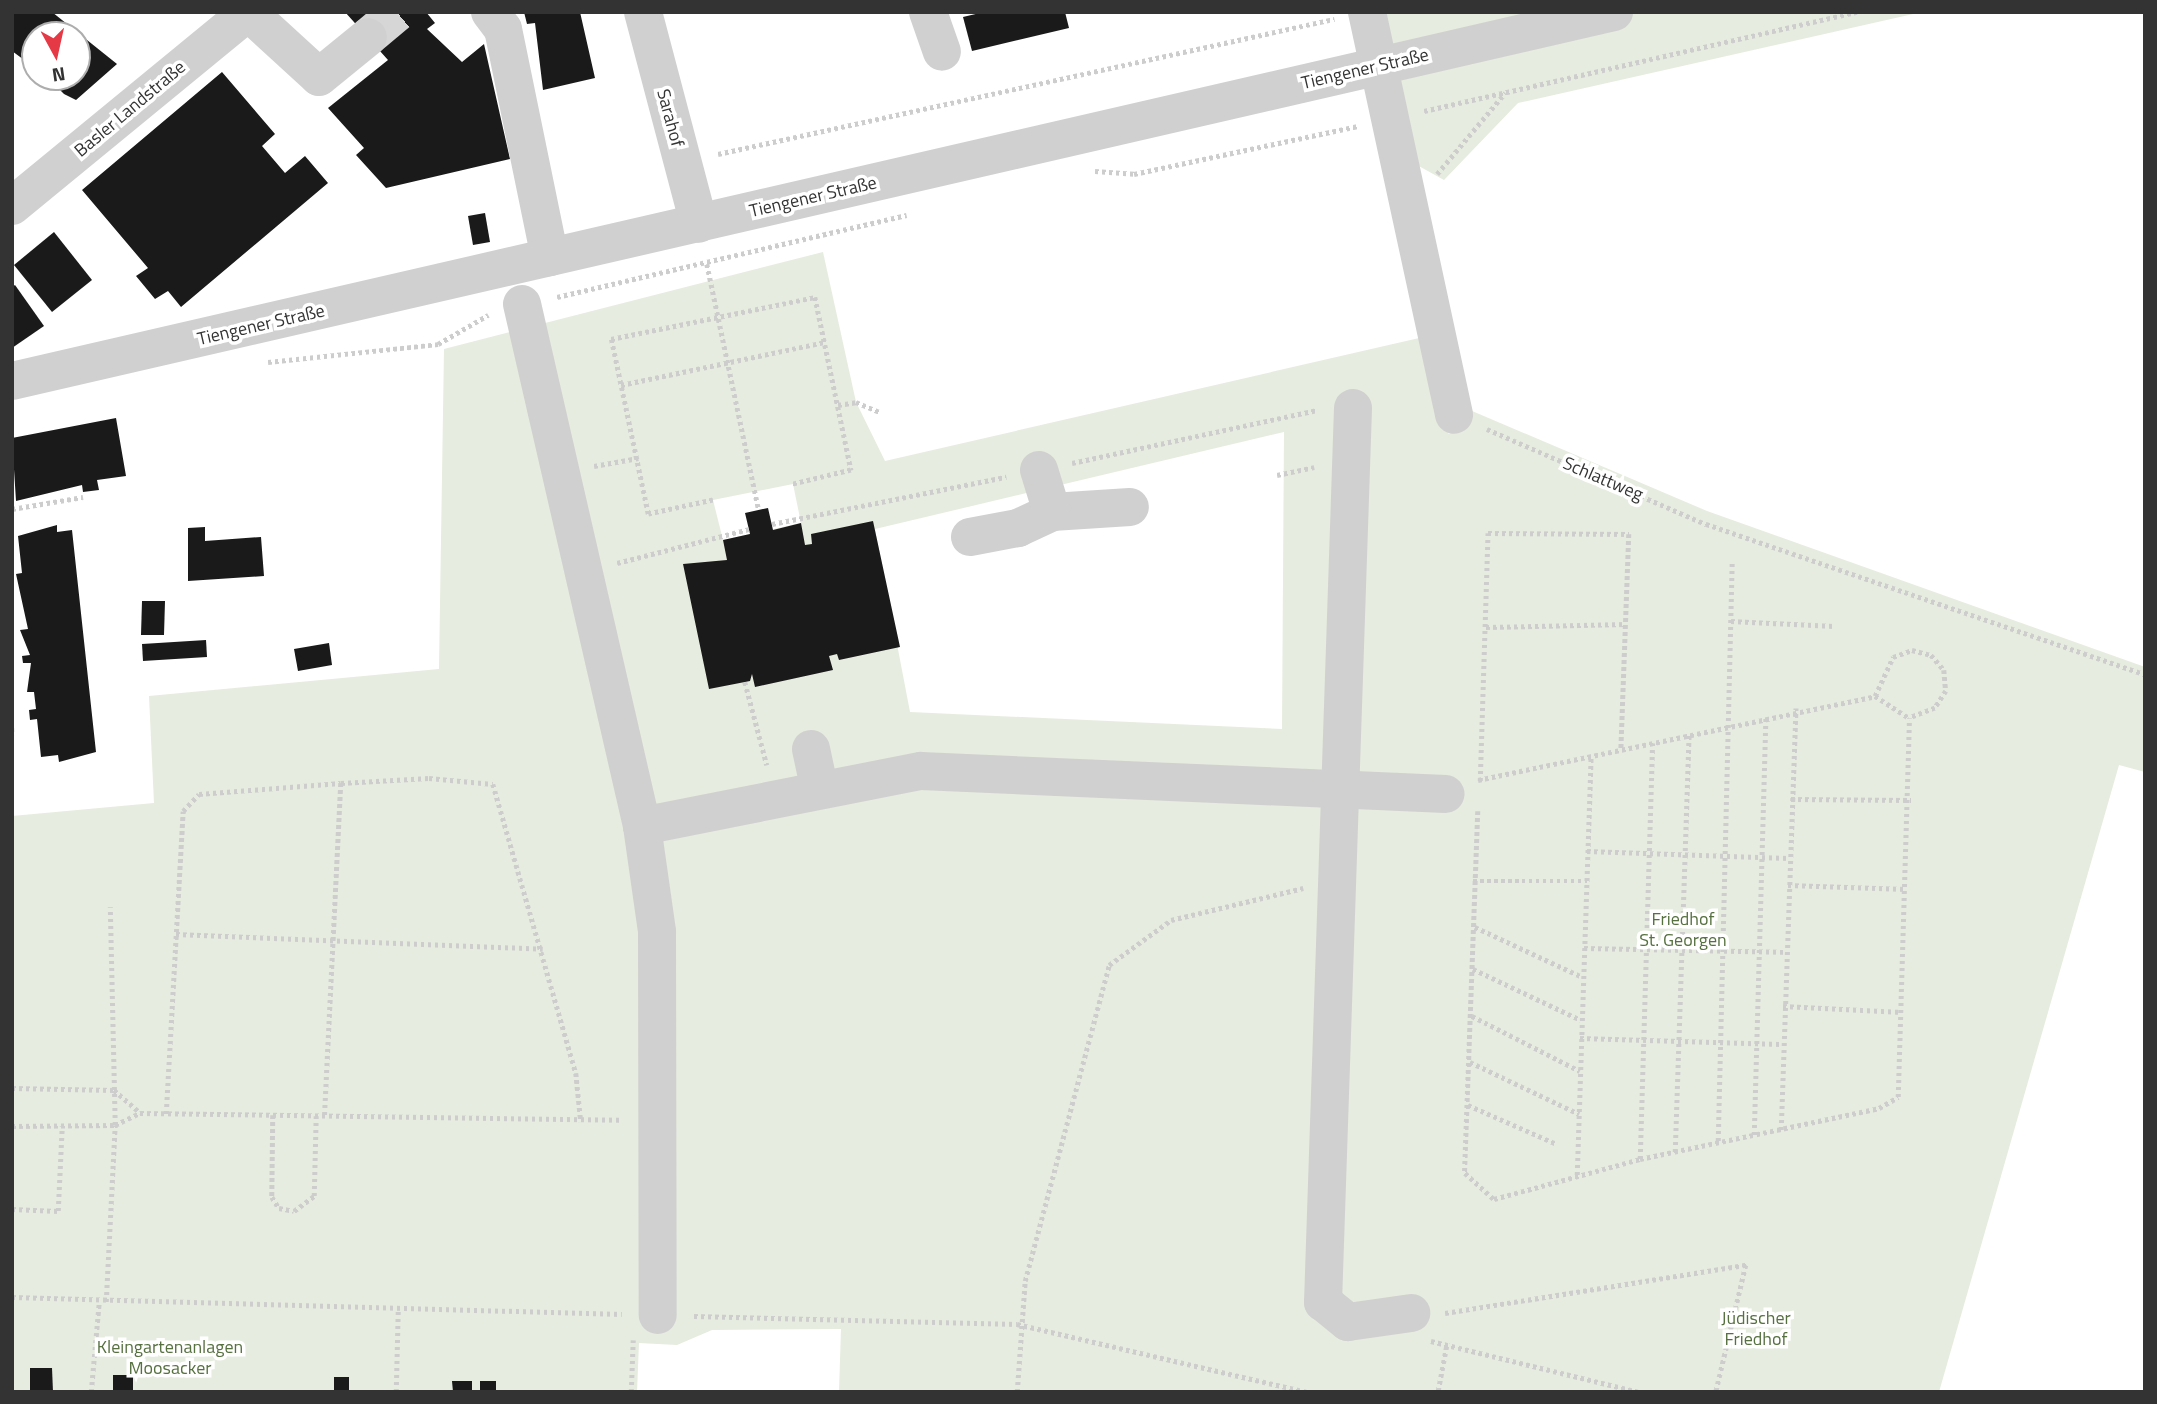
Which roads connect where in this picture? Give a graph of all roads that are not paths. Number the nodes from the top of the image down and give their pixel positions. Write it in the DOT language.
graph roads {
  1 [pos="248,12"];
  2 [pos="490,12"];
  3 [pos="643,12"];
  4 [pos="928,12"];
  5 [pos="1366,12"];
  6 [pos="1614,12"];
  7 [pos="368,37"];
  8 [pos="942,52"];
  9 [pos="1375,66"];
  10 [pos="12,206"];
  11 [pos="699,223"];
  12 [pos="550,257"];
  13 [pos="522,304"];
  14 [pos="12,381"];
  15 [pos="1353,408"];
  16 [pos="1454,415"];
  17 [pos="1039,470"];
  18 [pos="1130,506"];
  19 [pos="1052,512"];
  20 [pos="970,537"];
  21 [pos="811,749"];
  22 [pos="820,788"];
  23 [pos="1345,790"];
  24 [pos="1470,793"];
  25 [pos="642,826"];
  26 [pos="646,1315"];
  27 [pos="1411,1316"];
  1 -- 7 [label="street"];
  1 -- 10 [label="street, Basler Landstraße"];
  2 -- 12 [label="street"];
  3 -- 11 [label="street, Sarahof"];
  4 -- 8 [label="street"];
  5 -- 9 [label="street"];
  6 -- 9 [label="street, Tiengener Straße"];
  9 -- 11 [label="street, Tiengener Straße"];
  9 -- 16 [label="street"];
  11 -- 12 [label="street, Tiengener Straße"];
  12 -- 14 [label="street, Tiengener Straße"];
  13 -- 25 [label="street"];
  15 -- 23 [label="street"];
  17 -- 19 [label="street"];
  18 -- 19 [label="street"];
  19 -- 20 [label="street"];
  21 -- 22 [label="street"];
  22 -- 23 [label="street"];
  22 -- 25 [label="street"];
  23 -- 24 [label="street"];
  23 -- 27 [label="street"];
  25 -- 26 [label="street"];
}
